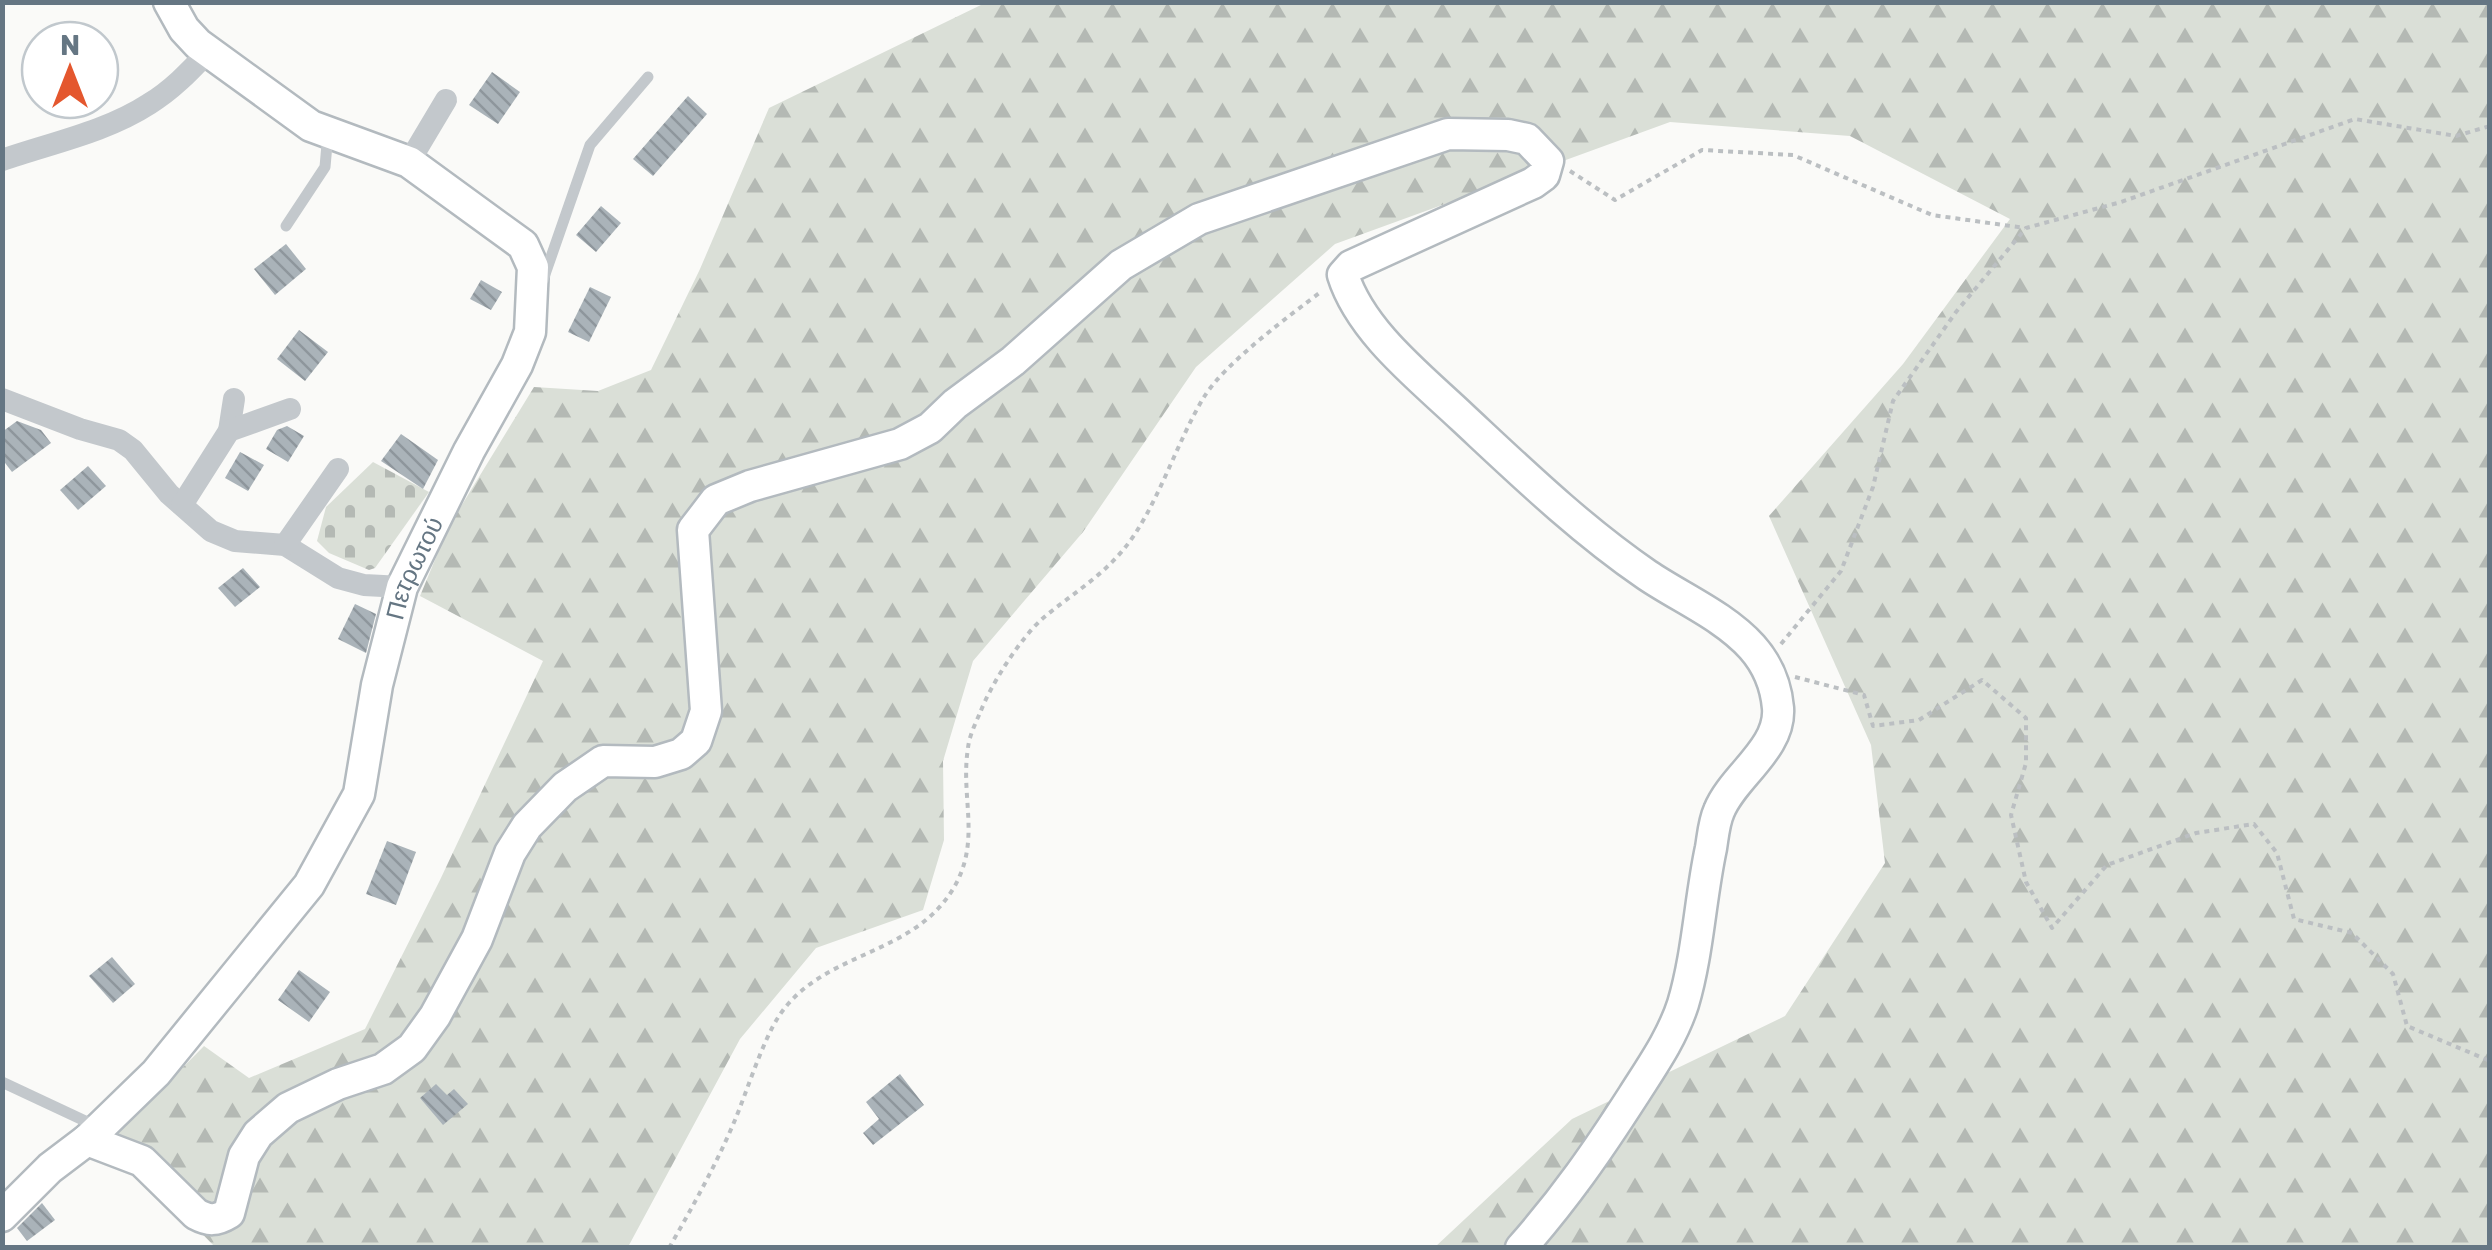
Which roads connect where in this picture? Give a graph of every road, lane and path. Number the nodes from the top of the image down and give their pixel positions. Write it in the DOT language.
graph roads {
  1 [pos="170,2"];
  2 [pos="208,52"];
  3 [pos="648,77"];
  4 [pos="446,100"];
  5 [pos="2490,126"];
  6 [pos="328,132"];
  7 [pos="1542,152"];
  8 [pos="2,160"];
  9 [pos="410,162"];
  10 [pos="286,226"];
  11 [pos="2026,228"];
  12 [pos="1342,275"];
  13 [pos="532,307"];
  14 [pos="2,399"];
  15 [pos="234,399"];
  16 [pos="290,410"];
  17 [pos="229,430"];
  18 [pos="338,469"];
  19 [pos="182,505"];
  20 [pos="285,545"];
  21 [pos="402,587"];
  22 [pos="1770,670"];
  23 [pos="2490,1061"];
  24 [pos="2,1082"];
  25 [pos="93,1134"];
  26 [pos="2,1216"];
  27 [pos="669,1248"];
  28 [pos="1521,1248"];
  1 -- 2 [label="street, Πετρωτού"];
  2 -- 6 [label="street, Πετρωτού"];
  2 -- 8 [label="street"];
  3 -- 13 [label="lane"];
  4 -- 9 [label="street"];
  5 -- 11 [label="path"];
  6 -- 9 [label="street, Πετρωτού"];
  6 -- 10 [label="lane"];
  7 -- 11 [label="path"];
  7 -- 12 [label="street"];
  7 -- 25 [label="street"];
  9 -- 13 [label="street, Πετρωτού"];
  11 -- 22 [label="path"];
  12 -- 22 [label="street"];
  12 -- 27 [label="path"];
  13 -- 21 [label="street, Πετρωτού"];
  14 -- 19 [label="street"];
  15 -- 17 [label="street"];
  16 -- 17 [label="street"];
  17 -- 19 [label="street"];
  18 -- 20 [label="street"];
  19 -- 20 [label="street"];
  20 -- 21 [label="street"];
  21 -- 25 [label="street, Πετρωτού"];
  22 -- 23 [label="path"];
  22 -- 28 [label="street"];
  24 -- 25 [label="lane"];
  25 -- 26 [label="street, Πετρωτού"];
}
